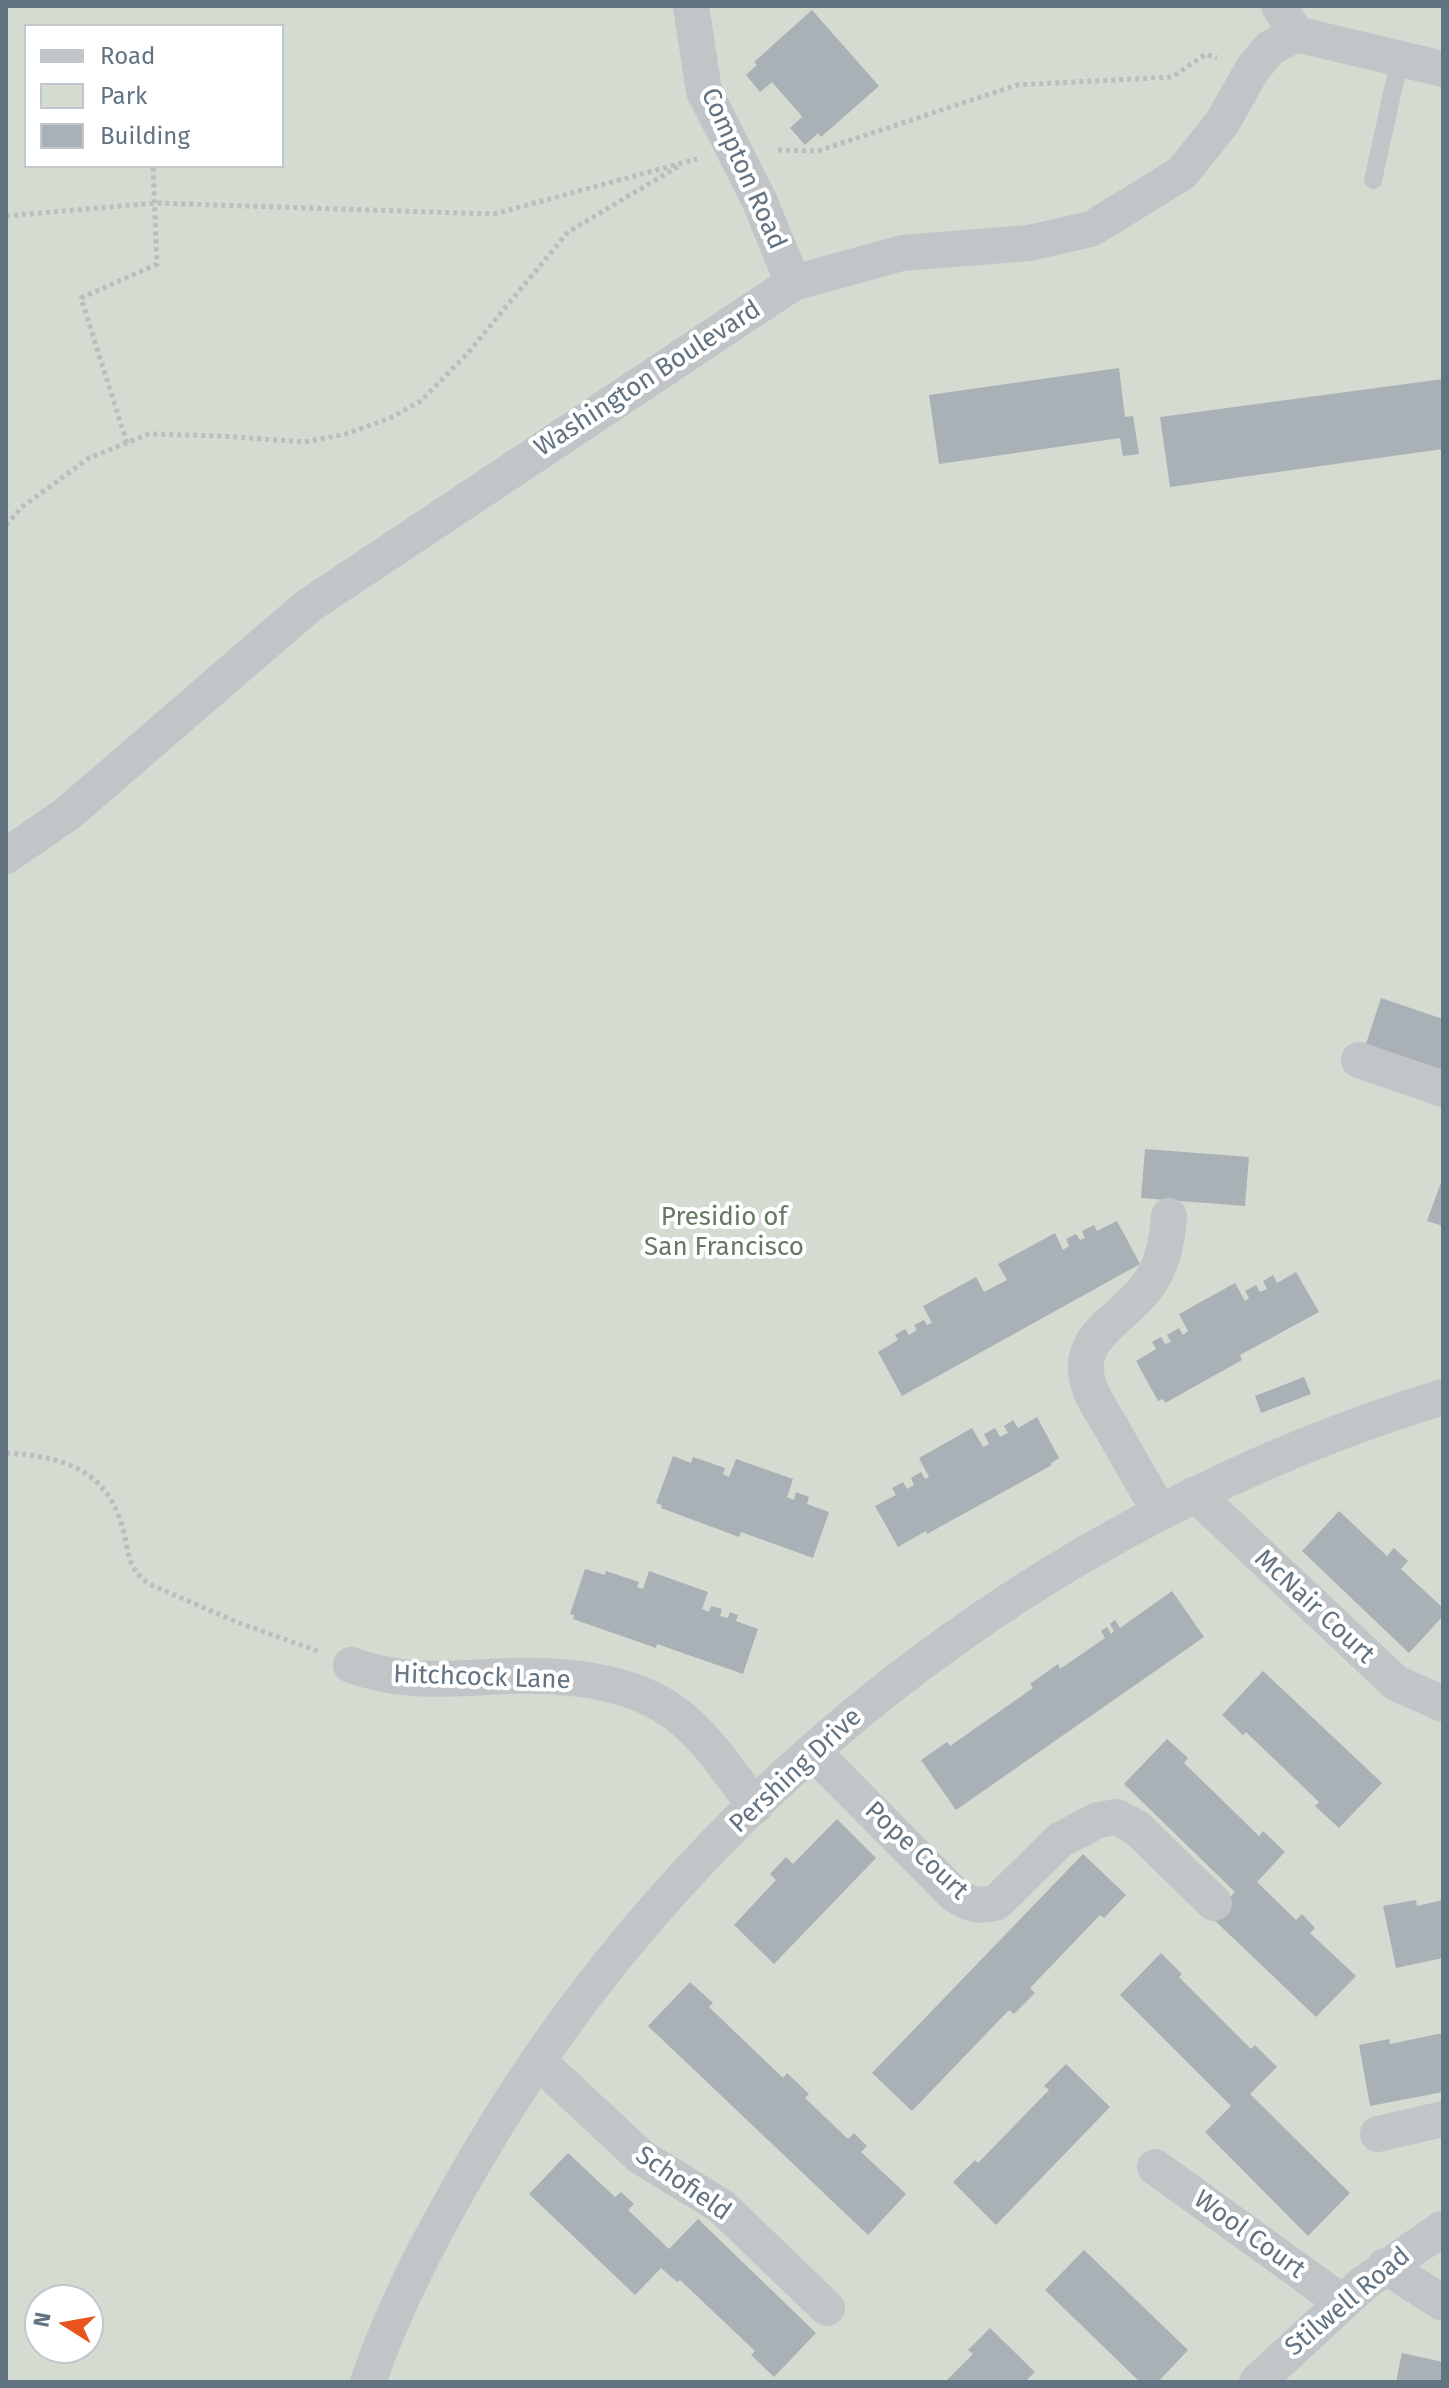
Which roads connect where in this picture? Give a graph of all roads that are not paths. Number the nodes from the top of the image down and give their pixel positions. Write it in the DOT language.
graph roads {
  1 [pos="691,6"];
  2 [pos="1287,20"];
  3 [pos="1400,58"];
  4 [pos="1443,69"];
  5 [pos="1373,180"];
  6 [pos="793,283"];
  7 [pos="6,856"];
  8 [pos="1359,1060"];
  9 [pos="1443,1089"];
  10 [pos="1169,1216"];
  11 [pos="1443,1397"];
  12 [pos="1195,1494"];
  13 [pos="1160,1512"];
  14 [pos="351,1665"];
  15 [pos="1443,1704"];
  16 [pos="813,1752"];
  17 [pos="755,1806"];
  18 [pos="1214,1903"];
  19 [pos="538,2061"];
  20 [pos="1443,2119"];
  21 [pos="1378,2134"];
  22 [pos="1155,2167"];
  23 [pos="1443,2228"];
  24 [pos="1385,2266"];
  25 [pos="1342,2302"];
  26 [pos="1443,2303"];
  27 [pos="827,2308"];
  28 [pos="368,2382"];
  29 [pos="1257,2382"];
  1 -- 6 [label="street, Compton Road"];
  2 -- 3 [label="street"];
  2 -- 6 [label="street, Washington Boulevard"];
  3 -- 4 [label="street"];
  3 -- 5 [label="lane"];
  6 -- 7 [label="street, Washington Boulevard"];
  8 -- 9 [label="street"];
  10 -- 13 [label="street"];
  11 -- 12 [label="street, Pershing Drive"];
  12 -- 13 [label="street, Pershing Drive"];
  12 -- 15 [label="street, McNair Court"];
  13 -- 16 [label="street, Pershing Drive"];
  14 -- 17 [label="street, Hitchcock Lane"];
  16 -- 17 [label="street, Pershing Drive"];
  16 -- 18 [label="street, Pope Court"];
  17 -- 19 [label="street, Pershing Drive"];
  19 -- 27 [label="street, Schofield"];
  19 -- 28 [label="street, Pershing Drive"];
  20 -- 21 [label="street"];
  22 -- 25 [label="street, Wool Court"];
  23 -- 24 [label="street, Stilwell Road"];
  24 -- 25 [label="street, Stilwell Road"];
  24 -- 26 [label="street"];
  25 -- 29 [label="street, Stilwell Road"];
}
